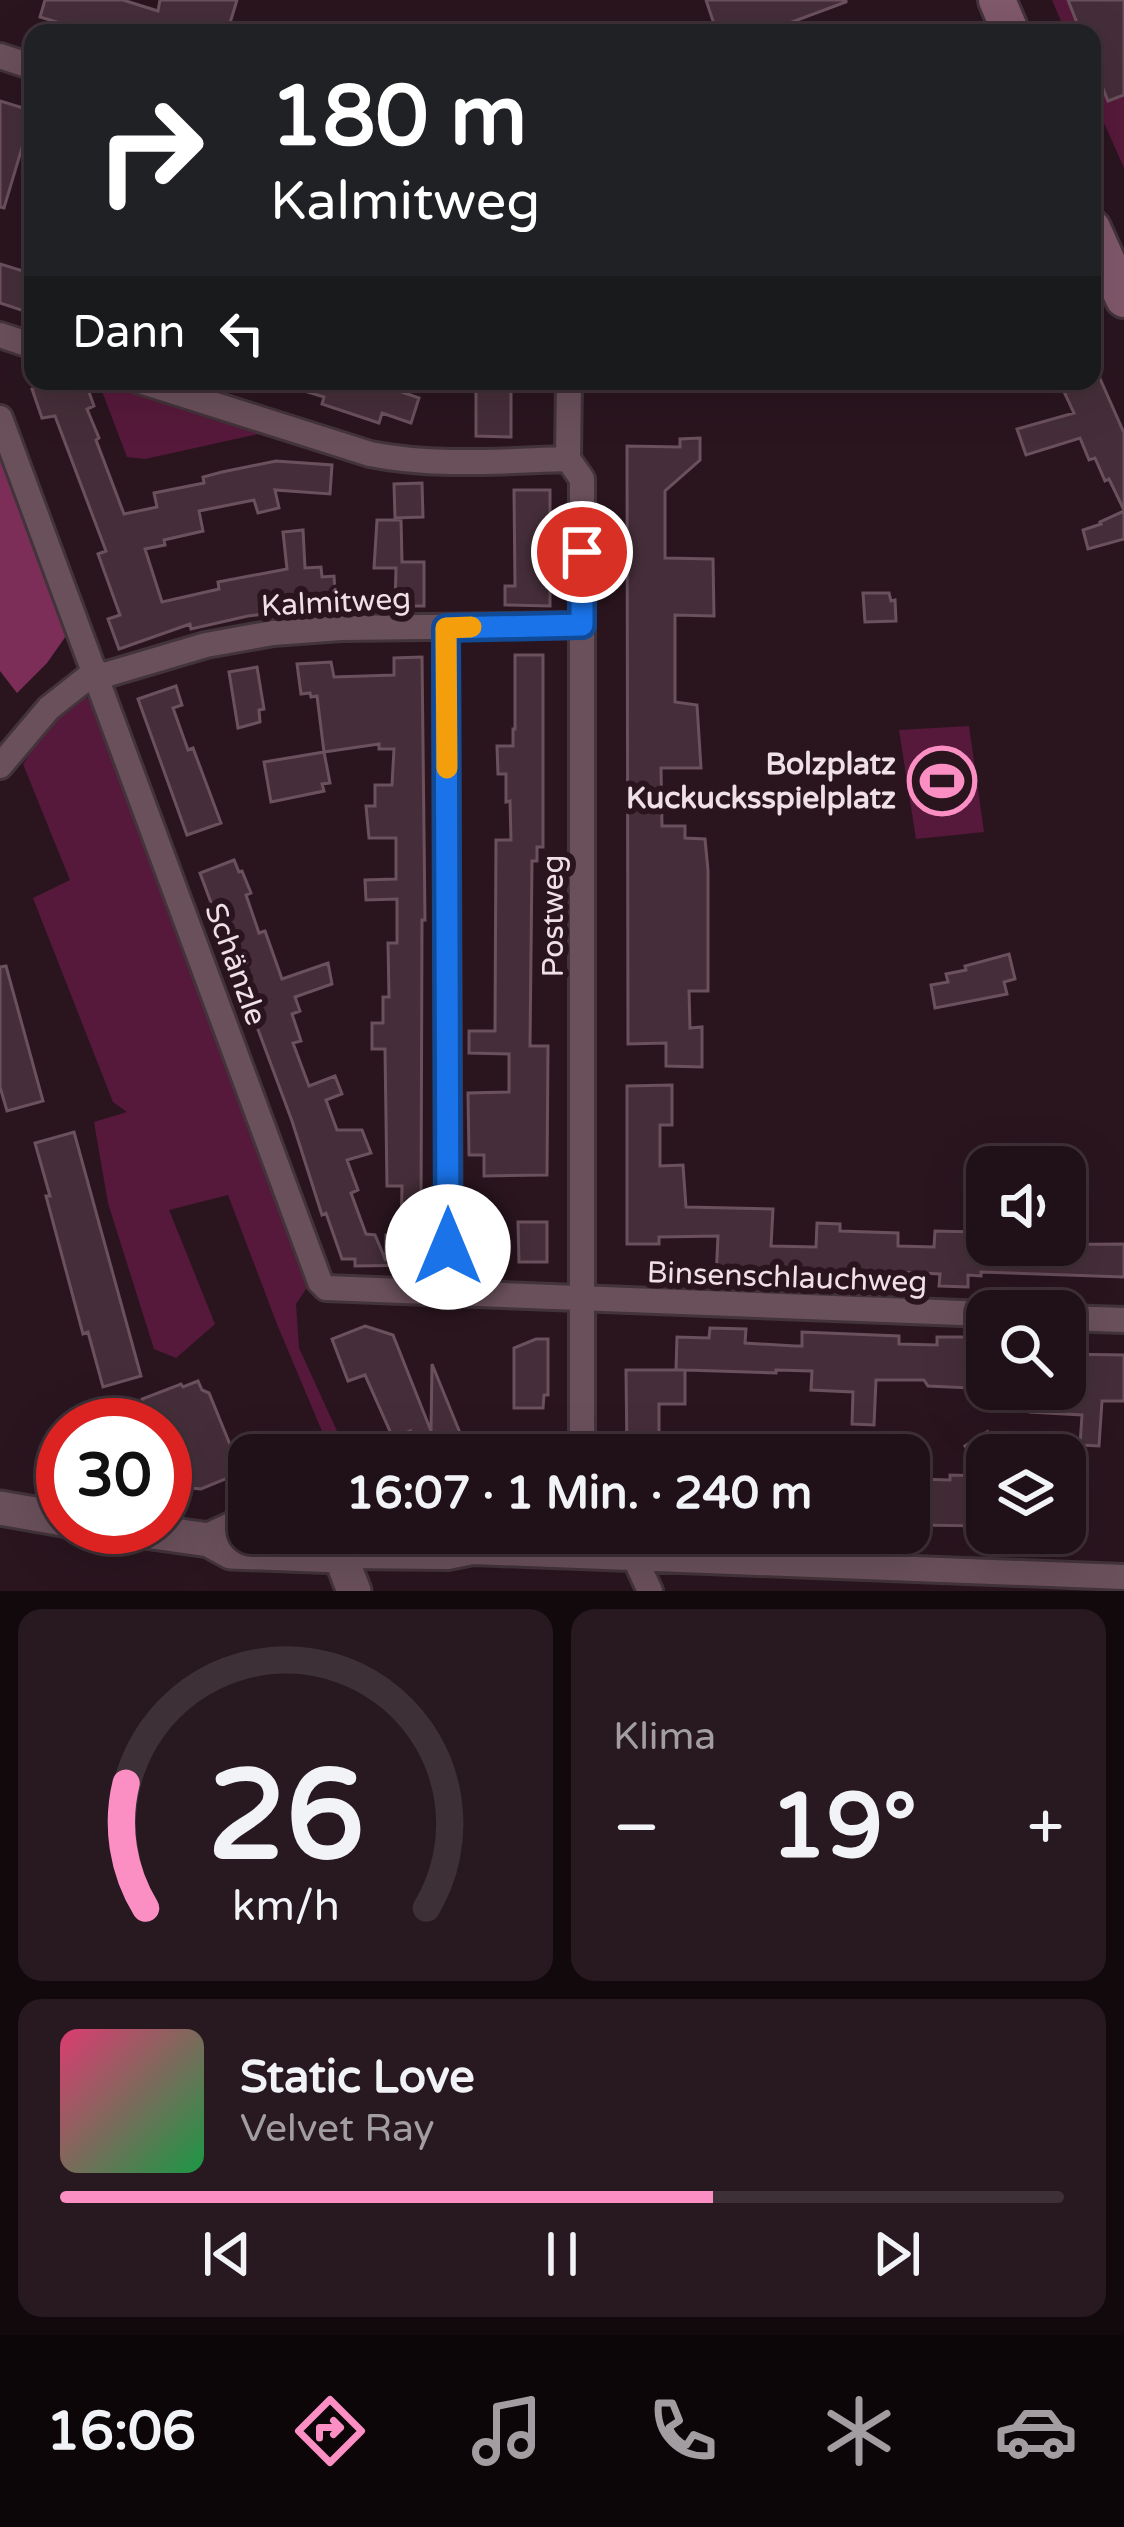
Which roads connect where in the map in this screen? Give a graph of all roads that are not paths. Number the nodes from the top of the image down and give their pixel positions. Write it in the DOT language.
graph roads {
  1 [pos="1101,248"];
  2 [pos="1124,299"];
  3 [pos="168,390"];
  4 [pos="569,390"];
  5 [pos="0,418"];
  6 [pos="568,459"];
  7 [pos="582,625"];
  8 [pos="446,628"];
  9 [pos="97,674"];
  10 [pos="0,766"];
  11 [pos="449,1294"];
  12 [pos="584,1299"];
  13 [pos="966,1314"];
  14 [pos="1086,1319"];
  15 [pos="1124,1320"];
  16 [pos="582,1434"];
  17 [pos="0,1508"];
  18 [pos="36,1514"];
  19 [pos="228,1531"];
  20 [pos="192,1538"];
  21 [pos="209,1540"];
  22 [pos="228,1550"];
  23 [pos="340,1554"];
  24 [pos="422,1554"];
  25 [pos="463,1554"];
  26 [pos="519,1554"];
  27 [pos="633,1554"];
  28 [pos="635,1559"];
  29 [pos="1106,1582"];
  30 [pos="354,1591"];
  31 [pos="650,1591"];
  1 -- 2 [label="main road"];
  3 -- 6 [label="street"];
  4 -- 6 [label="street, Postweg"];
  5 -- 9 [label="street, Schänzle"];
  6 -- 7 [label="street, Postweg"];
  7 -- 8 [label="street, Kalmitweg"];
  7 -- 12 [label="street, Postweg"];
  8 -- 9 [label="street, Kalmitweg"];
  8 -- 11 [label="street"];
  9 -- 10 [label="street"];
  9 -- 11 [label="street, Schänzle"];
  11 -- 12 [label="street, Schänzle"];
  12 -- 13 [label="street, Binsenschlauchweg"];
  12 -- 16 [label="street, Postweg"];
  14 -- 15 [label="street"];
  17 -- 18 [label="street"];
  19 -- 21 [label="street"];
  20 -- 21 [label="street"];
  21 -- 22 [label="street"];
  23 -- 30 [label="street"];
  24 -- 25 [label="street"];
  26 -- 28 [label="street"];
  27 -- 28 [label="street"];
  28 -- 29 [label="street"];
  28 -- 31 [label="street"];
}
